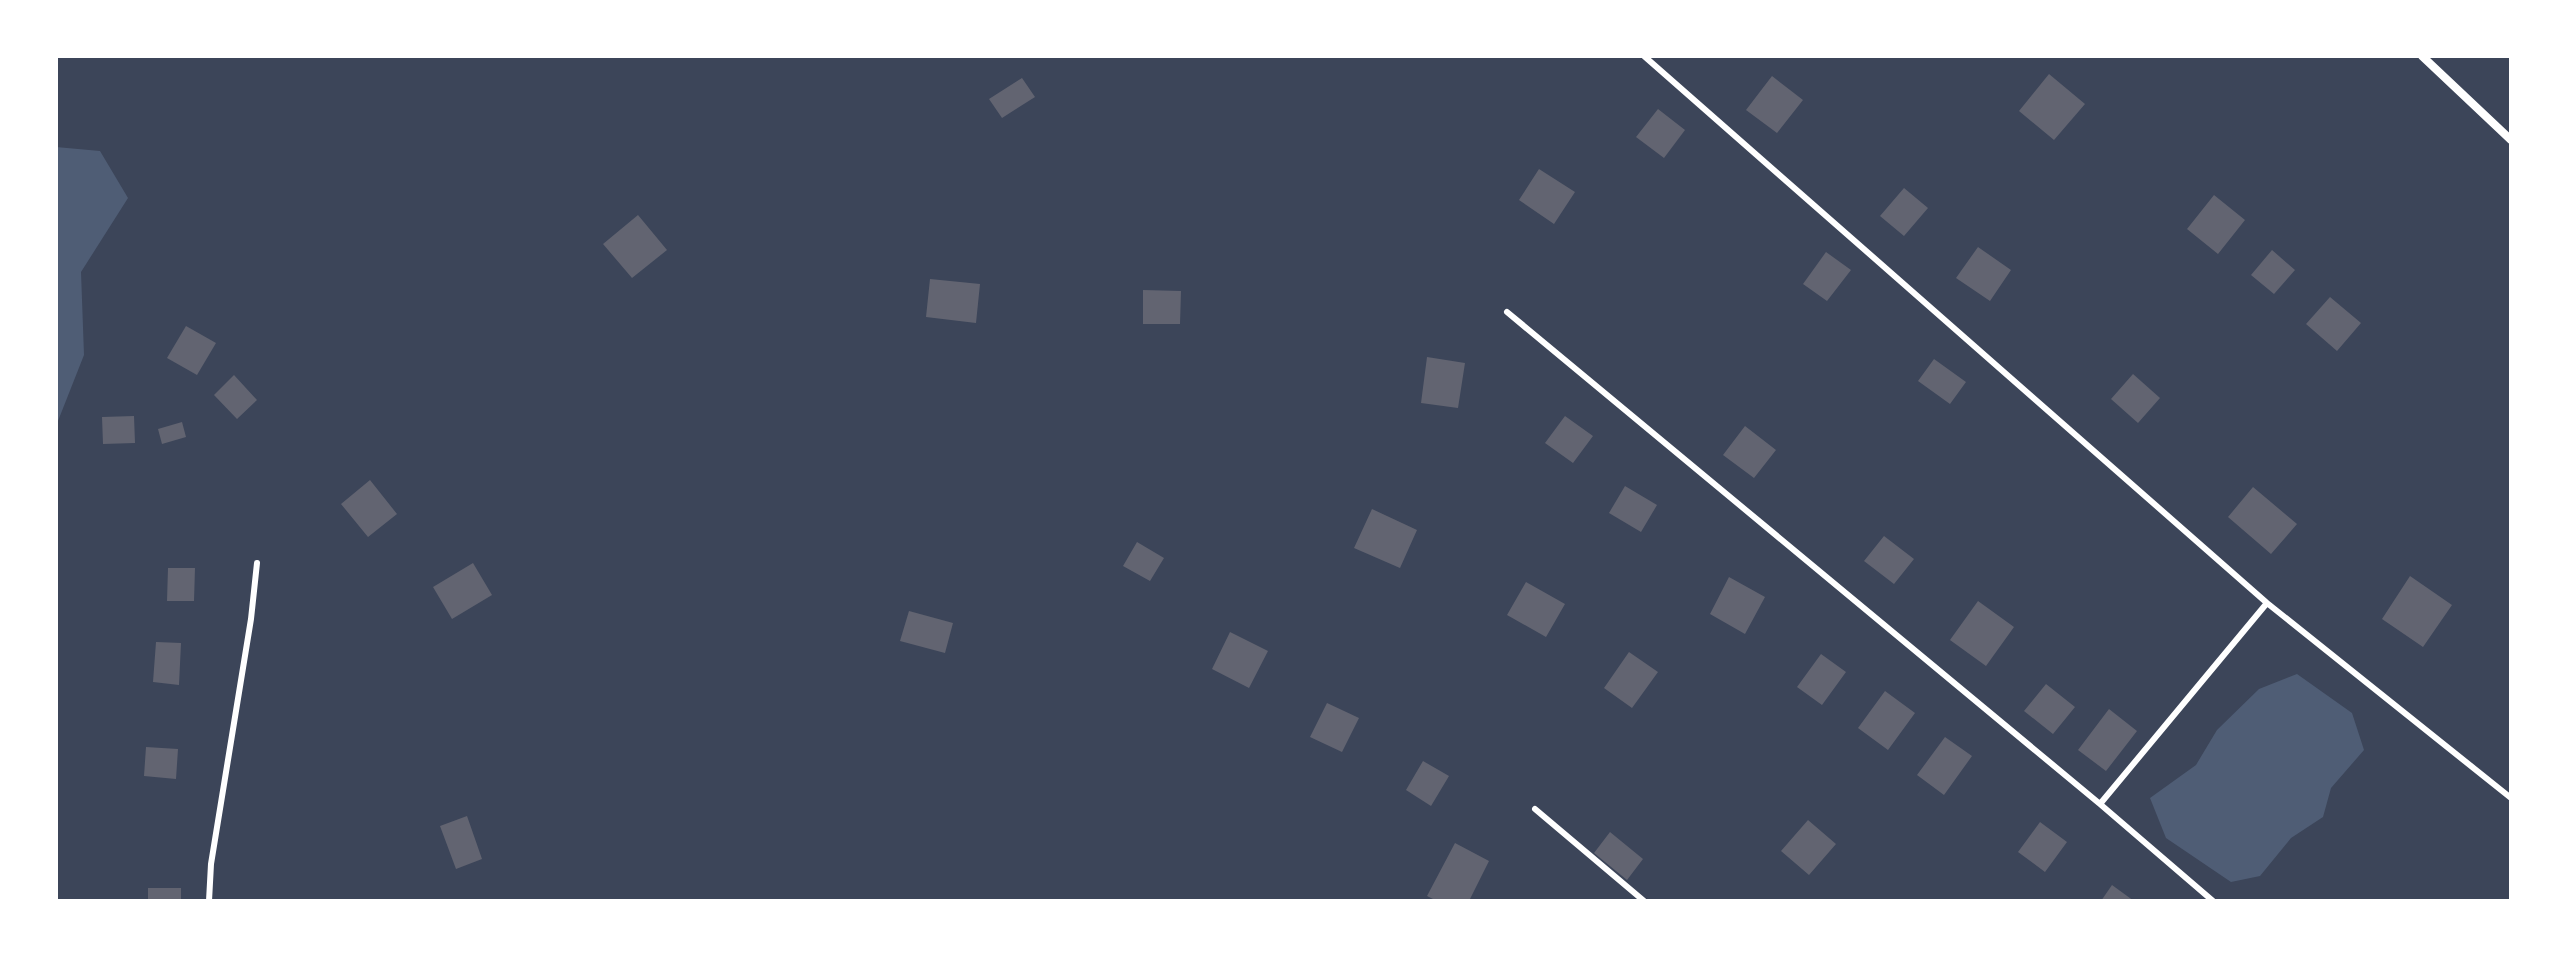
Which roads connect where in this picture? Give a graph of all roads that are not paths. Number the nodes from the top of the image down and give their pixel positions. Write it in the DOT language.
graph roads {
  1 [pos="1644,56"];
  2 [pos="2422,56"];
  3 [pos="2511,140"];
  4 [pos="1507,312"];
  5 [pos="257,563"];
  6 [pos="2267,603"];
  7 [pos="2511,798"];
  8 [pos="2100,804"];
  9 [pos="1535,809"];
  10 [pos="209,901"];
  11 [pos="1644,901"];
  12 [pos="2213,901"];
  1 -- 6 [label="lane"];
  2 -- 3 [label="street"];
  4 -- 8 [label="lane"];
  5 -- 10 [label="lane"];
  6 -- 7 [label="lane"];
  6 -- 8 [label="lane"];
  8 -- 12 [label="lane"];
  9 -- 11 [label="lane"];
}
